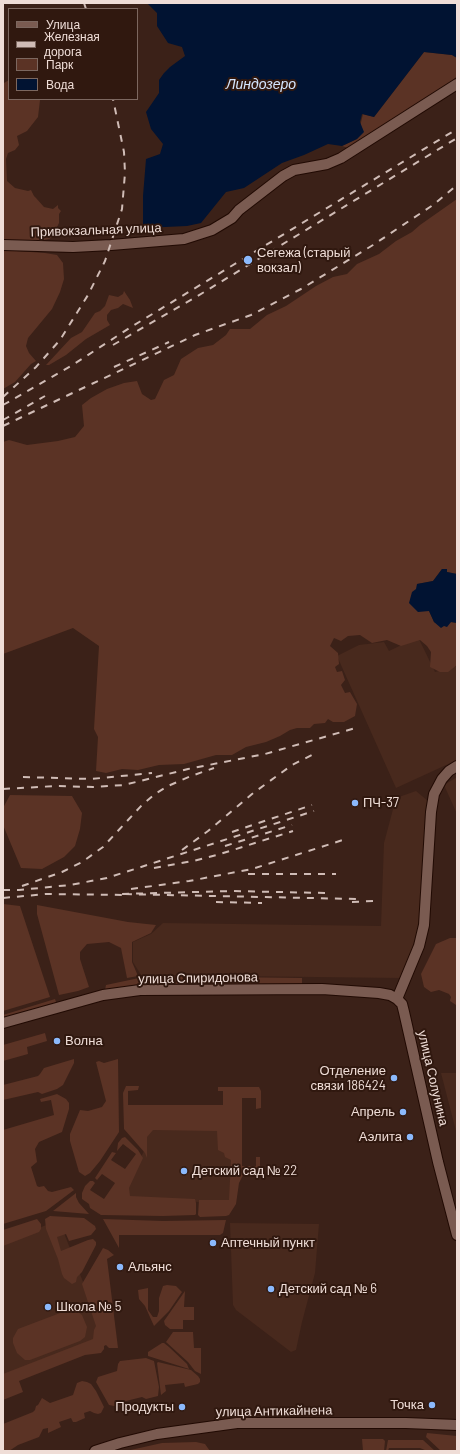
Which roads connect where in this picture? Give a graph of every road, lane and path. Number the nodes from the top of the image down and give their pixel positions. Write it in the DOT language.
graph roads {
  1 [pos="457,84"];
  2 [pos="3,245"];
  3 [pos="457,766"];
  4 [pos="397,999"];
  5 [pos="3,1023"];
  6 [pos="457,1235"];
  7 [pos="457,1425"];
  8 [pos="95,1451"];
  1 -- 2 [label="street, Привокзальная улица"];
  3 -- 4 [label="street"];
  4 -- 5 [label="street, улица Спиридонова"];
  4 -- 6 [label="street, улица Солунина"];
  7 -- 8 [label="street, улица Антикайнена"];
}
